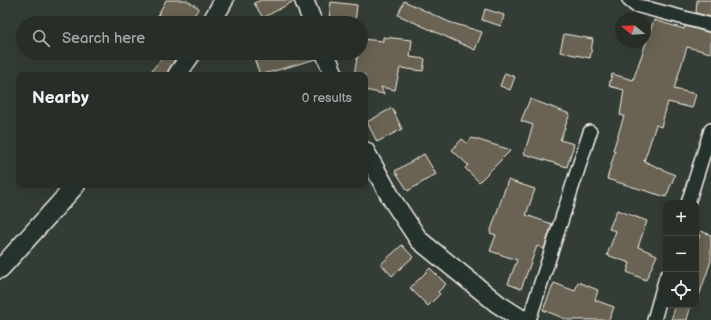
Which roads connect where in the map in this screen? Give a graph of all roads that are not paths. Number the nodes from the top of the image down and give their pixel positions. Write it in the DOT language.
graph roads {
  1 [pos="224,0"];
  2 [pos="304,0"];
  3 [pos="629,0"];
  4 [pos="215,16"];
  5 [pos="310,16"];
  6 [pos="711,24"];
  7 [pos="187,60"];
  8 [pos="328,60"];
  9 [pos="179,72"];
  10 [pos="333,72"];
  11 [pos="711,130"];
  12 [pos="590,132"];
  13 [pos="368,155"];
  14 [pos="73,188"];
  15 [pos="689,200"];
  16 [pos="0,269"];
  17 [pos="663,288"];
  18 [pos="523,320"];
  19 [pos="529,320"];
  20 [pos="654,320"];
  1 -- 4 [label="street"];
  2 -- 5 [label="street"];
  3 -- 6 [label="street"];
  7 -- 9 [label="street"];
  8 -- 10 [label="street"];
  11 -- 15 [label="street"];
  12 -- 19 [label="street"];
  13 -- 18 [label="street"];
  14 -- 16 [label="street"];
  17 -- 20 [label="street"];
}
